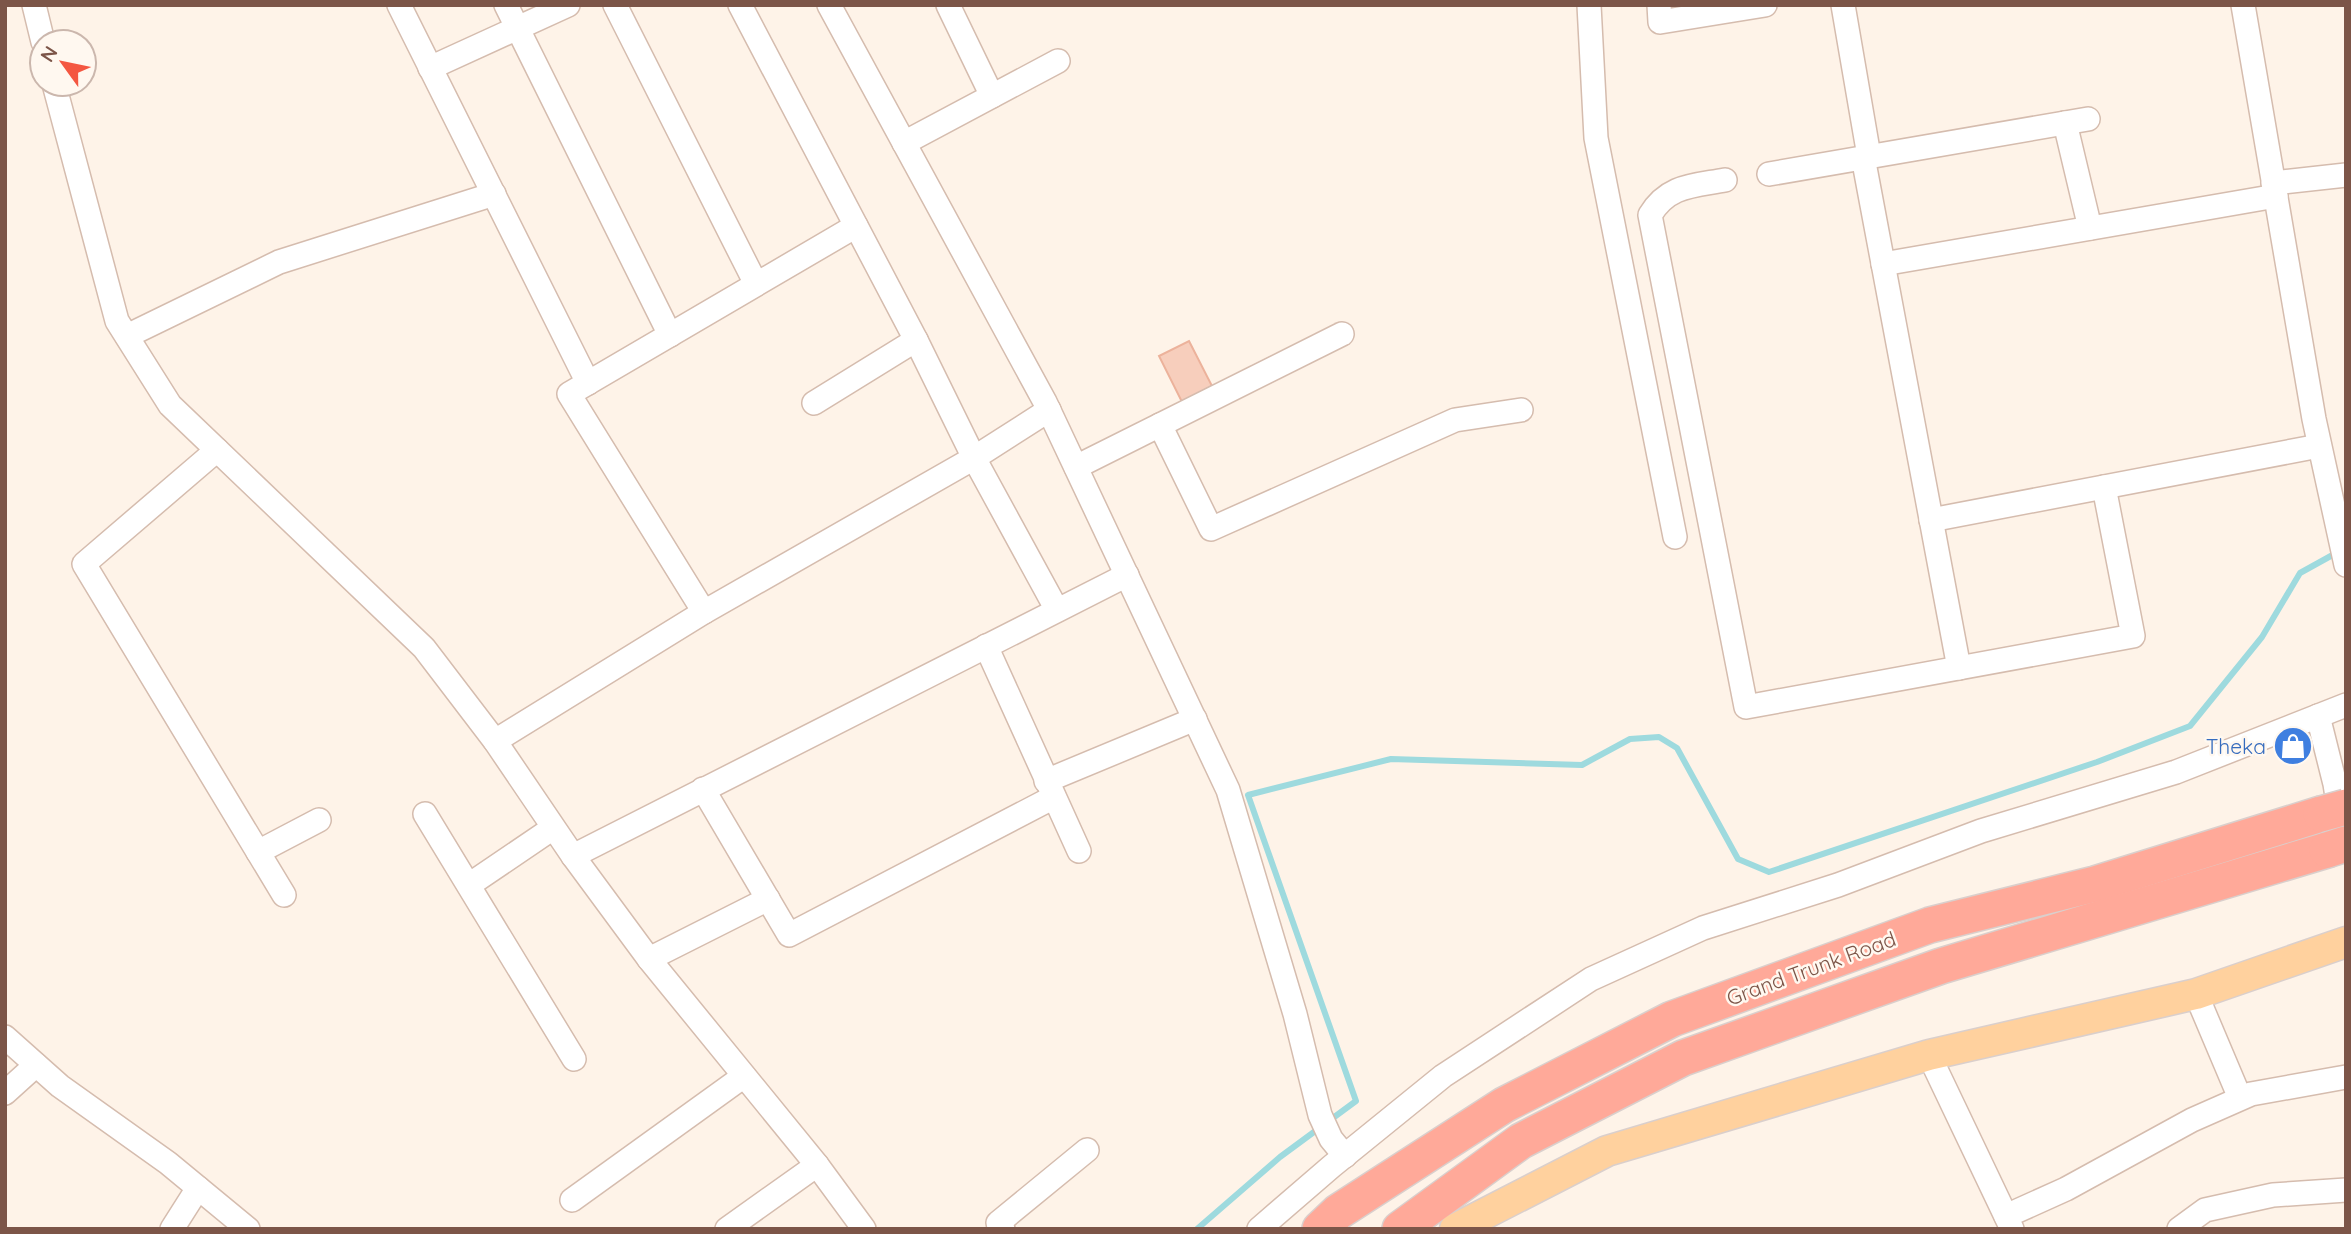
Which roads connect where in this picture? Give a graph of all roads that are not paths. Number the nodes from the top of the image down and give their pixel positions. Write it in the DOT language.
graph roads {
  1 [pos="34,5"];
  2 [pos="399,5"];
  3 [pos="506,5"];
  4 [pos="568,5"];
  5 [pos="615,5"];
  6 [pos="740,5"];
  7 [pos="829,5"];
  8 [pos="948,5"];
  9 [pos="1589,5"];
  10 [pos="1659,5"];
  11 [pos="1765,5"];
  12 [pos="1843,5"];
  13 [pos="2243,5"];
  14 [pos="40,28"];
  15 [pos="517,28"];
  16 [pos="1058,61"];
  17 [pos="430,68"];
  18 [pos="992,96"];
  19 [pos="58,98"];
  20 [pos="904,143"];
  21 [pos="1866,157"];
  22 [pos="1769,174"];
  23 [pos="2346,175"];
  24 [pos="1725,180"];
  25 [pos="2274,189"];
  26 [pos="494,194"];
  27 [pos="856,226"];
  28 [pos="2090,228"];
  29 [pos="1883,264"];
  30 [pos="756,284"];
  31 [pos="1342,334"];
  32 [pos="670,335"];
  33 [pos="127,336"];
  34 [pos="916,340"];
  35 [pos="588,383"];
  36 [pos="814,403"];
  37 [pos="1049,410"];
  38 [pos="1521,410"];
  39 [pos="1160,425"];
  40 [pos="2319,446"];
  41 [pos="216,450"];
  42 [pos="974,458"];
  43 [pos="1076,467"];
  44 [pos="2104,487"];
  45 [pos="1931,520"];
  46 [pos="1675,537"];
  47 [pos="2346,565"];
  48 [pos="1127,575"];
  49 [pos="1057,610"];
  50 [pos="704,612"];
  51 [pos="986,646"];
  52 [pos="1959,668"];
  53 [pos="2346,705"];
  54 [pos="2318,716"];
  55 [pos="1195,719"];
  56 [pos="495,741"];
  57 [pos="703,789"];
  58 [pos="1050,789"];
  59 [pos="2333,810"];
  60 [pos="425,814"];
  61 [pos="320,820"];
  62 [pos="553,828"];
  63 [pos="2339,849"];
  64 [pos="1079,851"];
  65 [pos="258,852"];
  66 [pos="573,856"];
  67 [pos="469,885"];
  68 [pos="284,895"];
  69 [pos="768,899"];
  70 [pos="2346,942"];
  71 [pos="649,959"];
  72 [pos="2196,994"];
  73 [pos="5,1037"];
  74 [pos="1929,1055"];
  75 [pos="575,1059"];
  76 [pos="36,1065"];
  77 [pos="744,1076"];
  78 [pos="2346,1077"];
  79 [pos="5,1093"];
  80 [pos="2240,1098"];
  81 [pos="1338,1147"];
  82 [pos="1087,1150"];
  83 [pos="817,1165"];
  84 [pos="198,1188"];
  85 [pos="2346,1190"];
  86 [pos="572,1200"];
  87 [pos="2009,1223"];
  88 [pos="2181,1228"];
  89 [pos="172,1229"];
  90 [pos="248,1229"];
  91 [pos="727,1229"];
  92 [pos="864,1229"];
  93 [pos="1003,1229"];
  94 [pos="1259,1229"];
  95 [pos="1320,1229"];
  96 [pos="1401,1229"];
  97 [pos="1455,1229"];
  1 -- 14 [label="street"];
  2 -- 17 [label="street"];
  3 -- 15 [label="street"];
  4 -- 15 [label="street"];
  5 -- 30 [label="street"];
  6 -- 27 [label="street"];
  7 -- 20 [label="street"];
  8 -- 18 [label="street"];
  9 -- 46 [label="street"];
  10 -- 11 [label="street"];
  12 -- 21 [label="street"];
  13 -- 25 [label="street"];
  15 -- 17 [label="street"];
  15 -- 32 [label="street"];
  16 -- 18 [label="street"];
  17 -- 26 [label="street"];
  18 -- 20 [label="street"];
  19 -- 33 [label="street"];
  20 -- 37 [label="street"];
  21 -- 22 [label="street"];
  21 -- 28 [label="street"];
  21 -- 29 [label="street"];
  23 -- 25 [label="street"];
  24 -- 52 [label="street"];
  25 -- 28 [label="street"];
  25 -- 40 [label="street"];
  26 -- 33 [label="street"];
  26 -- 35 [label="street"];
  27 -- 30 [label="street"];
  27 -- 34 [label="street"];
  28 -- 29 [label="street"];
  29 -- 45 [label="street"];
  30 -- 32 [label="street"];
  31 -- 39 [label="street"];
  32 -- 35 [label="street"];
  33 -- 41 [label="street"];
  34 -- 36 [label="street"];
  34 -- 42 [label="street"];
  35 -- 50 [label="street"];
  37 -- 42 [label="street"];
  37 -- 43 [label="street"];
  38 -- 39 [label="street"];
  39 -- 43 [label="street"];
  40 -- 44 [label="street"];
  40 -- 47 [label="street"];
  41 -- 56 [label="street"];
  41 -- 65 [label="street"];
  42 -- 49 [label="street"];
  42 -- 50 [label="street"];
  43 -- 48 [label="street"];
  44 -- 45 [label="street"];
  44 -- 52 [label="street"];
  45 -- 52 [label="street"];
  48 -- 49 [label="street"];
  48 -- 55 [label="street"];
  49 -- 51 [label="street"];
  50 -- 56 [label="street"];
  51 -- 57 [label="street"];
  51 -- 58 [label="street"];
  53 -- 54 [label="street"];
  54 -- 63 [label="street"];
  54 -- 81 [label="street"];
  55 -- 58 [label="street"];
  55 -- 81 [label="street"];
  56 -- 62 [label="street"];
  57 -- 66 [label="street"];
  57 -- 69 [label="street"];
  58 -- 64 [label="street"];
  58 -- 69 [label="street"];
  59 -- 95 [label="highway, Grand Trunk Road"];
  60 -- 67 [label="street"];
  61 -- 65 [label="street"];
  62 -- 66 [label="street"];
  62 -- 67 [label="street"];
  63 -- 96 [label="highway, Grand Trunk Road"];
  65 -- 68 [label="street"];
  66 -- 71 [label="street"];
  67 -- 75 [label="street"];
  69 -- 71 [label="street"];
  70 -- 72 [label="main road"];
  71 -- 77 [label="street"];
  72 -- 74 [label="main road"];
  72 -- 80 [label="street"];
  73 -- 76 [label="street"];
  74 -- 87 [label="street"];
  74 -- 97 [label="main road"];
  76 -- 79 [label="street"];
  76 -- 84 [label="street"];
  77 -- 83 [label="street"];
  77 -- 86 [label="street"];
  78 -- 80 [label="street"];
  80 -- 87 [label="street"];
  81 -- 94 [label="street"];
  82 -- 93 [label="street"];
  83 -- 91 [label="street"];
  83 -- 92 [label="street"];
  84 -- 89 [label="street"];
  84 -- 90 [label="street"];
  85 -- 88 [label="street"];
}
